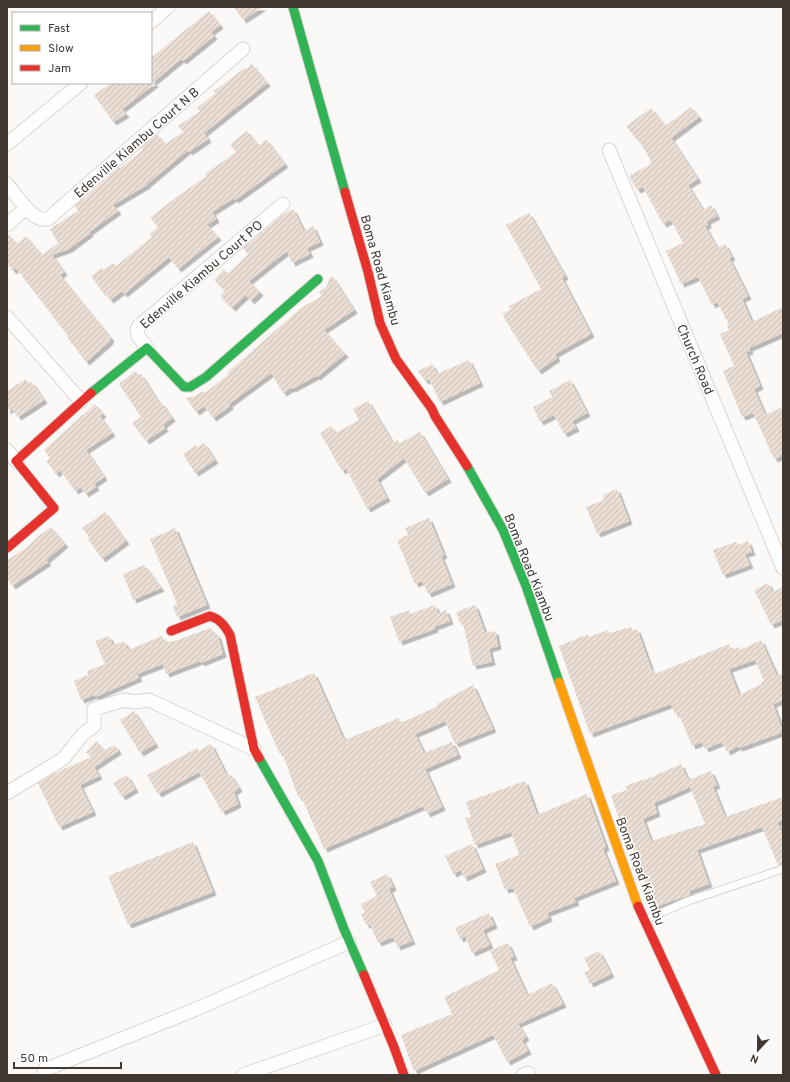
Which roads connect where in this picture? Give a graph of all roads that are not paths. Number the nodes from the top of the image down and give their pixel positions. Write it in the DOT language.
graph roads {
  1 [pos="168,7"];
  2 [pos="293,7"];
  3 [pos="152,21"];
  4 [pos="243,49"];
  5 [pos="80,84"];
  6 [pos="7,144"];
  7 [pos="609,150"];
  8 [pos="7,184"];
  9 [pos="283,204"];
  10 [pos="26,208"];
  11 [pos="7,225"];
  12 [pos="318,279"];
  13 [pos="7,317"];
  14 [pos="147,348"];
  15 [pos="81,401"];
  16 [pos="7,450"];
  17 [pos="16,460"];
  18 [pos="7,548"];
  19 [pos="783,568"];
  20 [pos="171,631"];
  21 [pos="254,749"];
  22 [pos="7,793"];
  23 [pos="783,868"];
  24 [pos="645,920"];
  25 [pos="349,942"];
  26 [pos="385,1025"];
  27 [pos="44,1070"];
  28 [pos="243,1075"];
  29 [pos="404,1075"];
  30 [pos="716,1075"];
  1 -- 3 [label="street"];
  2 -- 24 [label="street, Boma Road Kiambu"];
  4 -- 10 [label="street, Edenville Kiambu Court N B"];
  5 -- 6 [label="street"];
  7 -- 19 [label="street, Church Road"];
  8 -- 10 [label="street, Edenville Kiambu Court N B"];
  9 -- 14 [label="street, Edenville Kiambu Court PO"];
  10 -- 11 [label="street"];
  12 -- 14 [label="street"];
  13 -- 15 [label="street"];
  14 -- 15 [label="street"];
  15 -- 17 [label="street"];
  16 -- 17 [label="street"];
  17 -- 18 [label="street"];
  20 -- 21 [label="street"];
  21 -- 22 [label="street"];
  21 -- 25 [label="street"];
  23 -- 24 [label="lane"];
  24 -- 30 [label="street, Boma Road Kiambu"];
  25 -- 26 [label="street"];
  25 -- 27 [label="street"];
  26 -- 28 [label="street"];
  26 -- 29 [label="street"];
}
